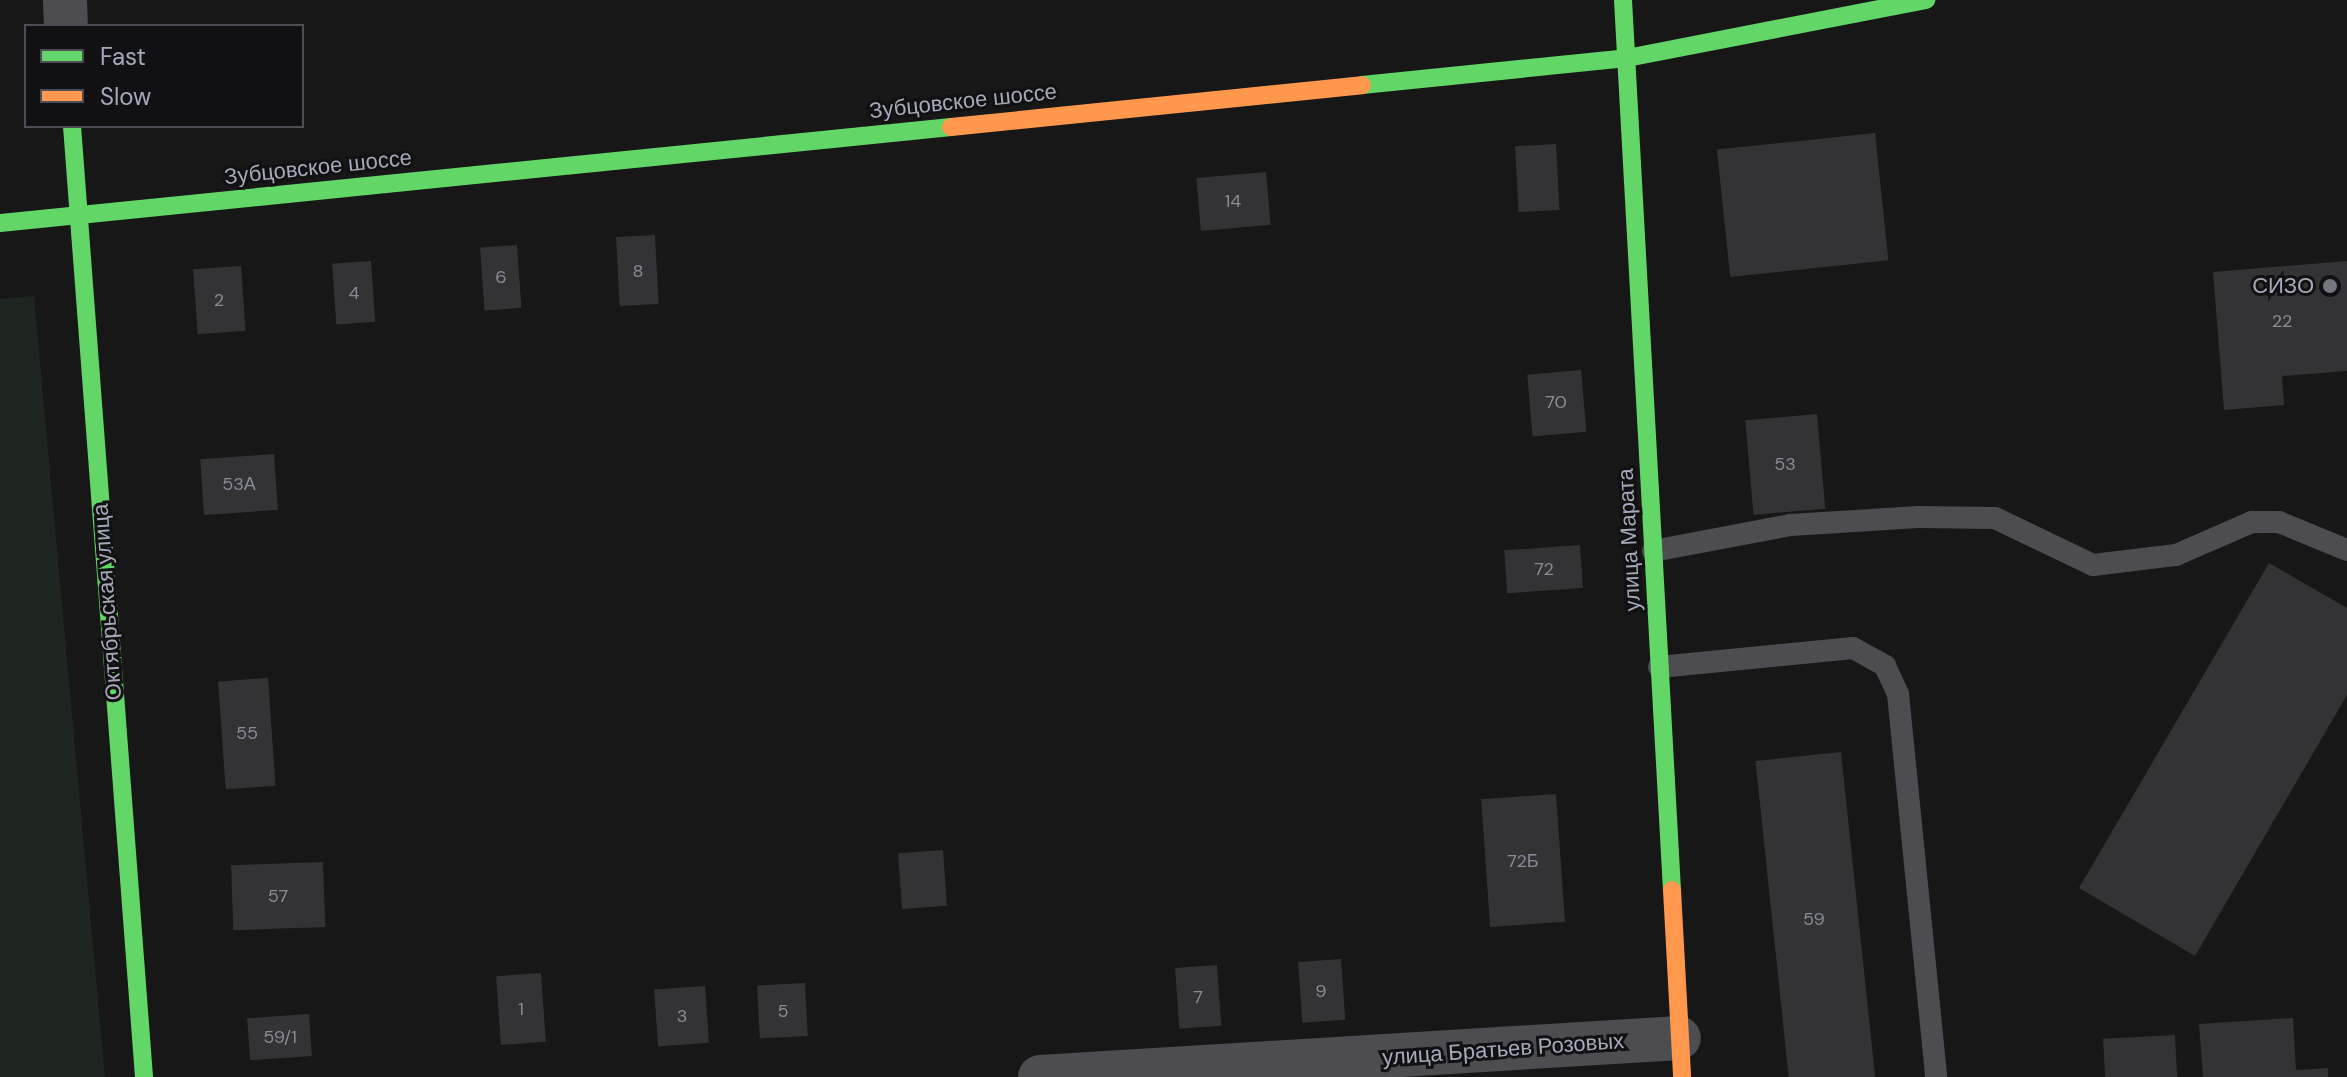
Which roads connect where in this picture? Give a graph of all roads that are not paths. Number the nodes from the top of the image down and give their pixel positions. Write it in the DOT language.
graph roads {
  1 [pos="65,0"];
  2 [pos="1623,0"];
  3 [pos="1926,0"];
  4 [pos="66,24"];
  5 [pos="1627,58"];
  6 [pos="72,128"];
  7 [pos="77,215"];
  8 [pos="0,223"];
  9 [pos="2347,550"];
  10 [pos="1653,551"];
  11 [pos="1659,667"];
  12 [pos="1680,1057"];
  13 [pos="1282,1070"];
  14 [pos="144,1077"];
  15 [pos="1040,1077"];
  16 [pos="1936,1077"];
  1 -- 4 [label="street"];
  2 -- 5 [label="street, улица Марата"];
  3 -- 5 [label="street, Зубцовское шоссе"];
  5 -- 7 [label="street, Зубцовское шоссе"];
  5 -- 10 [label="street, улица Марата"];
  6 -- 7 [label="street, Октябрьская улица"];
  7 -- 8 [label="street, Зубцовское шоссе"];
  7 -- 14 [label="street, Октябрьская улица"];
  9 -- 10 [label="lane"];
  10 -- 11 [label="street, улица Марата"];
  11 -- 12 [label="street, улица Марата"];
  11 -- 16 [label="lane"];
  12 -- 13 [label="street, улица Братьев Розовых"];
  13 -- 15 [label="street, улица Братьев Розовых"];
}
